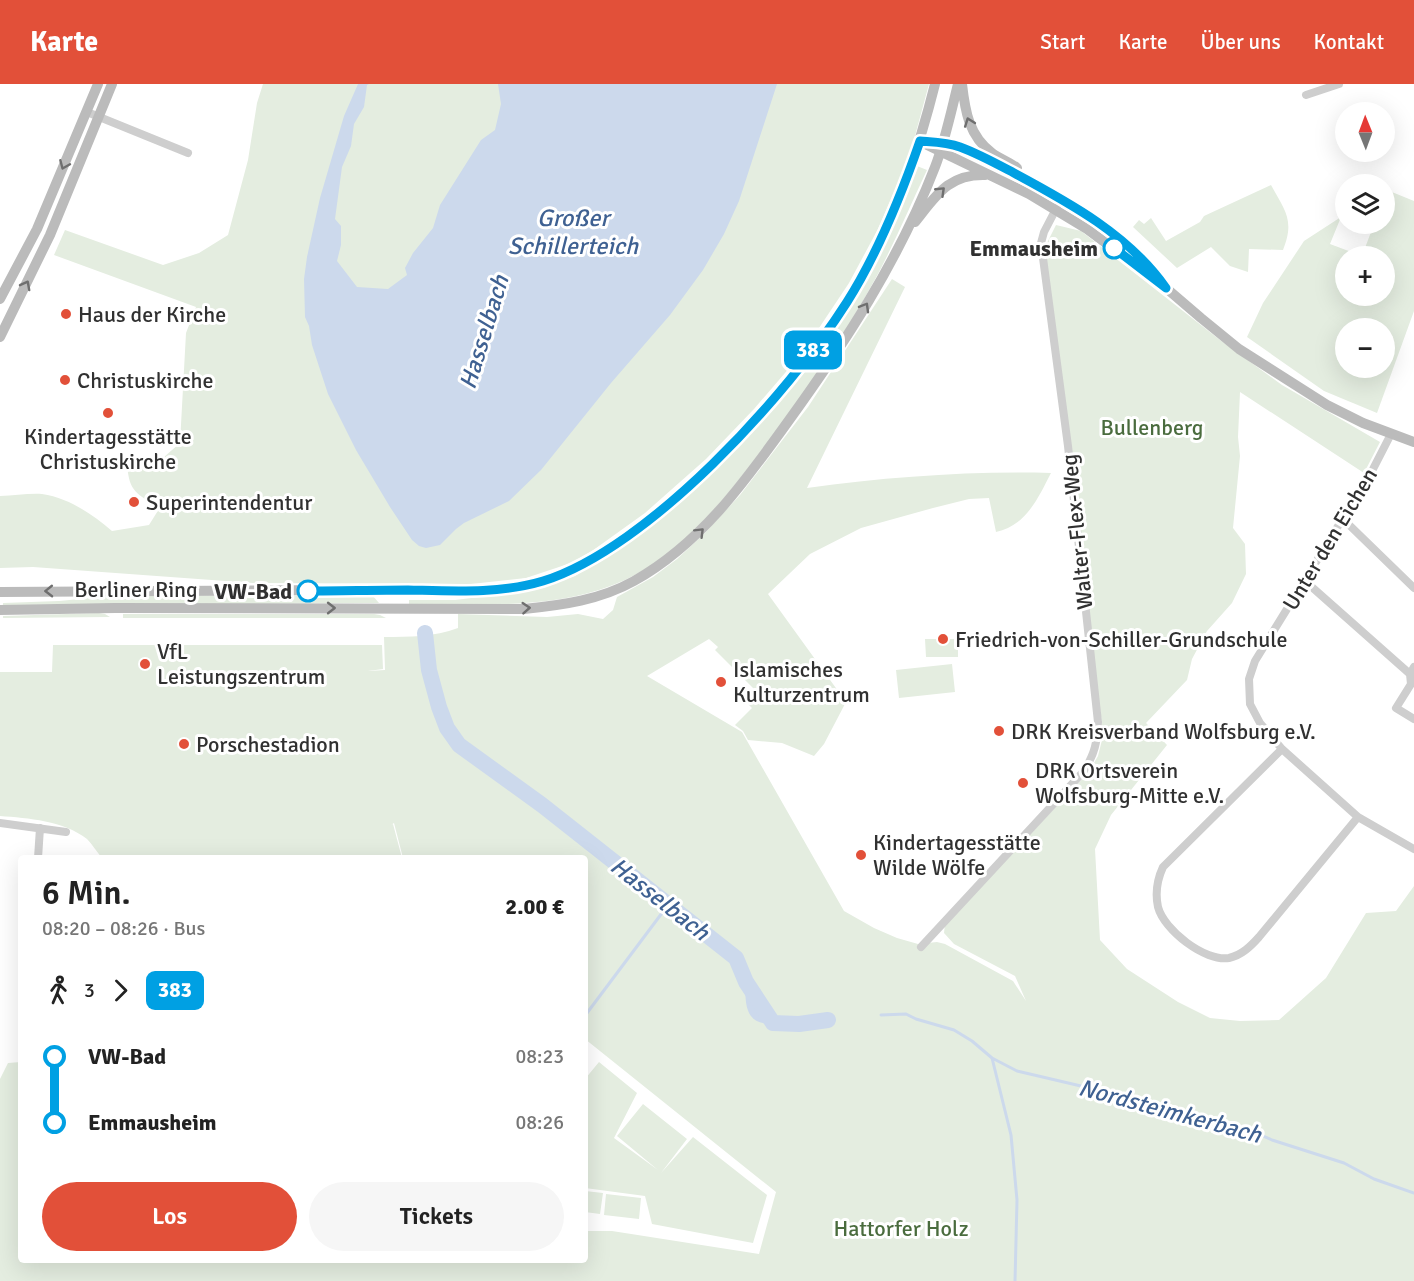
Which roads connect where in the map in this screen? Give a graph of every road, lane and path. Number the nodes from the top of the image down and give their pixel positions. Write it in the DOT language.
graph roads {
  1 [pos="98,84"];
  2 [pos="112,84"];
  3 [pos="935,84"];
  4 [pos="960,84"];
  5 [pos="1339,84"];
  6 [pos="1306,95"];
  7 [pos="87,112"];
  8 [pos="98,116"];
  9 [pos="920,141"];
  10 [pos="941,147"];
  11 [pos="188,153"];
  12 [pos="993,176"];
  13 [pos="1035,184"];
  14 [pos="1058,205"];
  15 [pos="906,234"];
  16 [pos="0,299"];
  17 [pos="0,338"];
  18 [pos="1391,434"];
  19 [pos="1414,442"];
  20 [pos="1343,519"];
  21 [pos="1305,581"];
  22 [pos="1414,588"];
  23 [pos="0,592"];
  24 [pos="0,610"];
  25 [pos="1412,671"];
  26 [pos="1414,719"];
  27 [pos="1282,749"];
  28 [pos="1358,817"];
  29 [pos="0,823"];
  30 [pos="40,828"];
  31 [pos="66,832"];
  32 [pos="1414,849"];
  33 [pos="38,855"];
  34 [pos="921,947"];
  1 -- 7 [label="main road"];
  2 -- 8 [label="main road"];
  3 -- 9 [label="main road, Berliner Ring"];
  4 -- 10 [label="main road, Berliner Ring"];
  13 -- 4 [label="main road, one-way"];
  5 -- 6 [label="street"];
  7 -- 8 [label="street"];
  7 -- 16 [label="main road, one-way"];
  8 -- 11 [label="street"];
  17 -- 8 [label="main road, one-way"];
  9 -- 10 [label="main road"];
  9 -- 23 [label="main road, Berliner Ring, one-way"];
  10 -- 12 [label="main road"];
  10 -- 13 [label="main road"];
  10 -- 15 [label="main road, Berliner Ring"];
  12 -- 14 [label="main road"];
  15 -- 12 [label="main road, one-way"];
  13 -- 14 [label="main road"];
  14 -- 18 [label="main road"];
  14 -- 34 [label="street, Walter-Flex-Weg"];
  24 -- 15 [label="main road, Berliner Ring, one-way"];
  18 -- 19 [label="main road"];
  18 -- 20 [label="street, Unter den Eichen"];
  20 -- 21 [label="street, Unter den Eichen"];
  20 -- 22 [label="street"];
  21 -- 25 [label="street"];
  21 -- 27 [label="street, Unter den Eichen"];
  25 -- 26 [label="street"];
  27 -- 28 [label="street, Unter den Eichen"];
  27 -- 28 [label="street"];
  28 -- 32 [label="street, Unter den Eichen"];
  29 -- 30 [label="street"];
  30 -- 31 [label="street"];
  30 -- 33 [label="street"];
}
